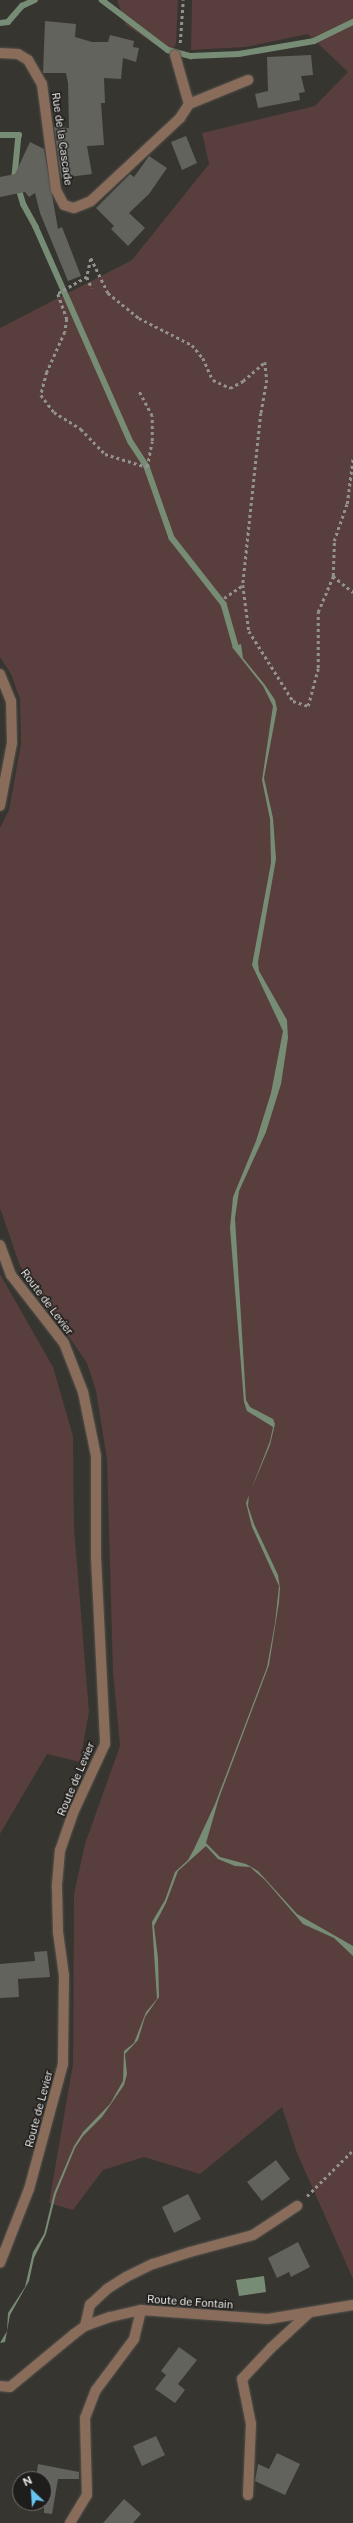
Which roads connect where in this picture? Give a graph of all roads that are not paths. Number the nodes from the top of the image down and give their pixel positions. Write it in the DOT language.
graph roads {
  1 [pos="178,51"];
  2 [pos="0,53"];
  3 [pos="248,80"];
  4 [pos="189,104"];
  5 [pos="0,674"];
  6 [pos="0,806"];
  7 [pos="0,1245"];
  8 [pos="297,2206"];
  9 [pos="0,2263"];
  10 [pos="353,2305"];
  11 [pos="141,2310"];
  12 [pos="308,2314"];
  13 [pos="85,2326"];
  14 [pos="0,2386"];
  15 [pos="248,2495"];
  16 [pos="70,2523"];
  1 -- 4 [label="street"];
  2 -- 4 [label="street, Rue de la Cascade"];
  3 -- 4 [label="street"];
  5 -- 6 [label="street"];
  7 -- 9 [label="street, Route de Levier"];
  8 -- 13 [label="street"];
  10 -- 12 [label="street, Route de Fontain"];
  11 -- 12 [label="street, Route de Fontain"];
  11 -- 13 [label="street, Route de Fontain"];
  11 -- 16 [label="street"];
  12 -- 15 [label="street"];
  13 -- 14 [label="street, Route de Fontain"];
}
